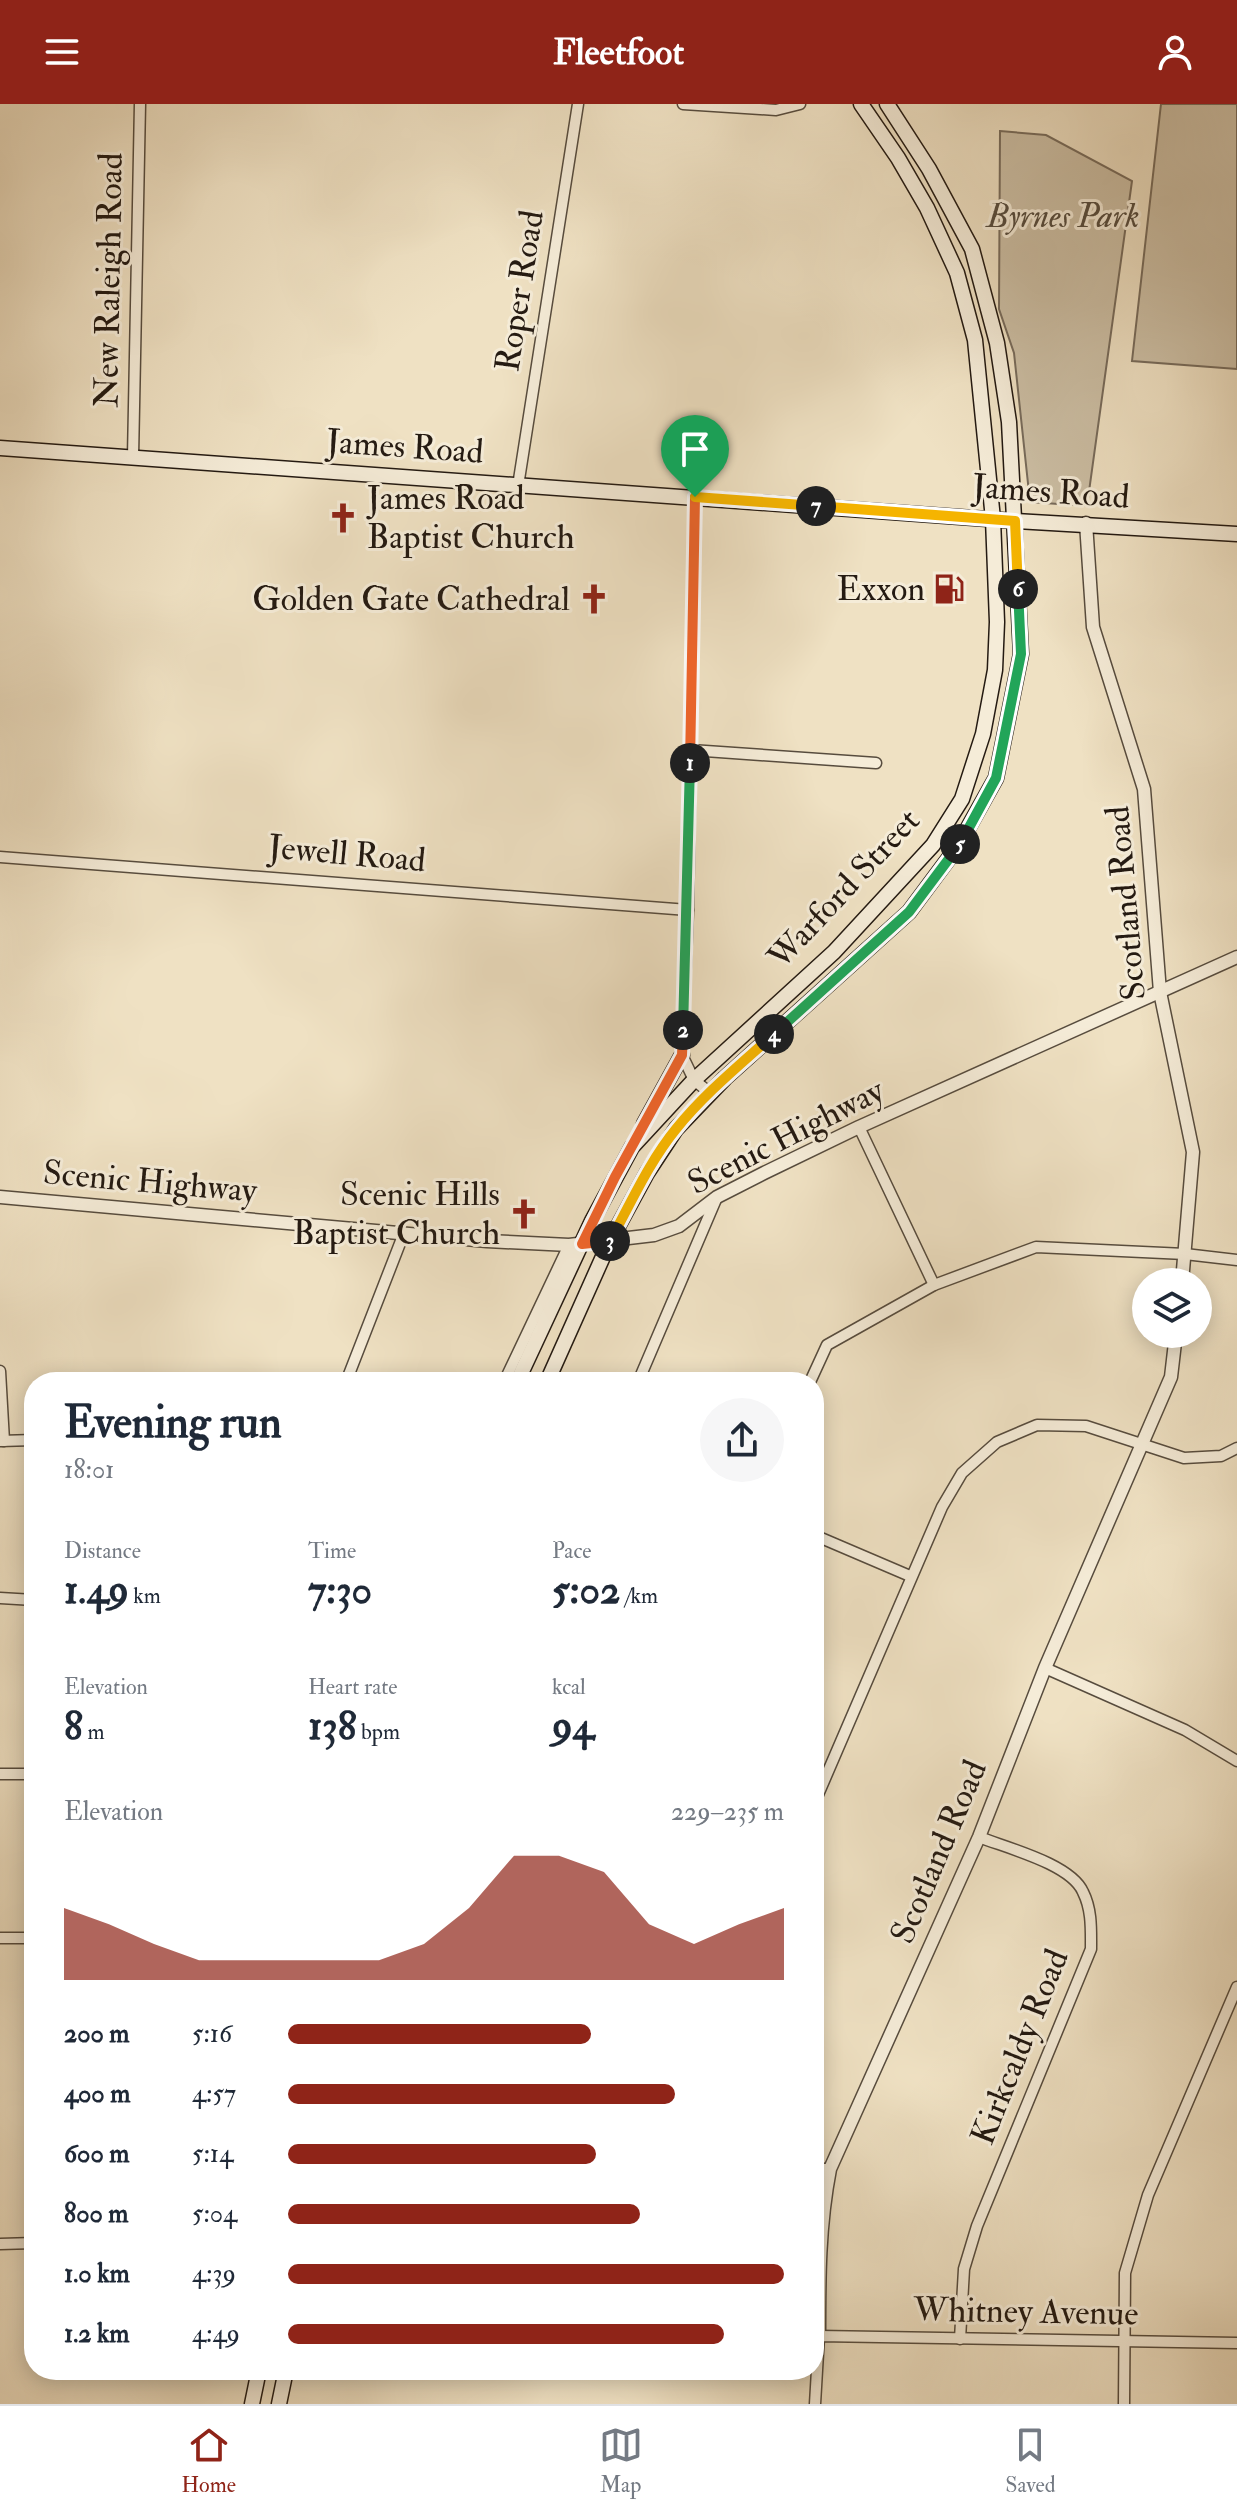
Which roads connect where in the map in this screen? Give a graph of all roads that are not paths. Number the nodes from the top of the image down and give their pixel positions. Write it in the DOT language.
graph roads {
  1 [pos="140,104"];
  2 [pos="578,104"];
  3 [pos="683,104"];
  4 [pos="800,104"];
  5 [pos="861,104"];
  6 [pos="887,104"];
  7 [pos="705,105"];
  8 [pos="0,448"];
  9 [pos="133,457"];
  10 [pos="518,486"];
  11 [pos="695,497"];
  12 [pos="993,519"];
  13 [pos="1015,521"];
  14 [pos="1086,523"];
  15 [pos="1237,534"];
  16 [pos="691,750"];
  17 [pos="876,763"];
  18 [pos="0,857"];
  19 [pos="688,910"];
  20 [pos="1237,957"];
  21 [pos="1160,992"];
  22 [pos="682,1055"];
  23 [pos="694,1080"];
  24 [pos="710,1093"];
  25 [pos="859,1127"];
  26 [pos="632,1147"];
  27 [pos="0,1197"];
  28 [pos="717,1197"];
  29 [pos="404,1233"];
  30 [pos="610,1241"];
  31 [pos="576,1245"];
  32 [pos="1185,1254"];
  33 [pos="1237,1260"];
  34 [pos="1184,1268"];
  35 [pos="934,1285"];
  36 [pos="1174,1348"];
  37 [pos="0,1371"];
  38 [pos="350,1372"];
  39 [pos="509,1372"];
  40 [pos="521,1372"];
  41 [pos="551,1372"];
  42 [pos="642,1372"];
  43 [pos="815,1372"];
  44 [pos="24,1440"];
  45 [pos="2,1441"];
  46 [pos="1141,1443"];
  47 [pos="1237,1448"];
  48 [pos="824,1539"];
  49 [pos="910,1576"];
  50 [pos="0,1598"];
  51 [pos="24,1599"];
  52 [pos="1045,1668"];
  53 [pos="1237,1761"];
  54 [pos="0,1774"];
  55 [pos="24,1774"];
  56 [pos="824,1780"];
  57 [pos="979,1837"];
  58 [pos="0,1938"];
  59 [pos="24,1938"];
  60 [pos="1237,1987"];
  61 [pos="824,2169"];
  62 [pos="830,2169"];
  63 [pos="824,2198"];
  64 [pos="24,2243"];
  65 [pos="0,2244"];
  66 [pos="824,2336"];
  67 [pos="960,2339"];
  68 [pos="1123,2342"];
  69 [pos="1237,2343"];
  70 [pos="257,2380"];
  71 [pos="284,2380"];
  72 [pos="815,2380"];
  73 [pos="252,2404"];
  74 [pos="279,2404"];
  75 [pos="815,2404"];
  76 [pos="1124,2404"];
  1 -- 9 [label="street, New Raleigh Road"];
  2 -- 10 [label="street, Roper Road"];
  3 -- 7 [label="street"];
  4 -- 7 [label="street"];
  5 -- 12 [label="main road, Warford Street"];
  6 -- 13 [label="main road, Warford Street"];
  8 -- 9 [label="main road, James Road"];
  9 -- 10 [label="main road, James Road"];
  10 -- 11 [label="main road, James Road"];
  11 -- 12 [label="main road, James Road"];
  11 -- 16 [label="street"];
  12 -- 13 [label="main road, James Road"];
  12 -- 23 [label="main road, Warford Street"];
  13 -- 14 [label="main road, James Road"];
  13 -- 24 [label="main road, Warford Street"];
  14 -- 15 [label="main road, James Road"];
  14 -- 21 [label="street, Scotland Road"];
  16 -- 17 [label="street"];
  16 -- 19 [label="street"];
  18 -- 19 [label="street, Jewell Road"];
  19 -- 22 [label="street"];
  20 -- 21 [label="street, Scenic Highway"];
  21 -- 25 [label="street, Scenic Highway"];
  21 -- 32 [label="street, Scotland Road"];
  22 -- 23 [label="street"];
  22 -- 26 [label="main road"];
  23 -- 24 [label="street"];
  23 -- 26 [label="main road, Warford Street"];
  24 -- 30 [label="main road, Warford Street"];
  25 -- 28 [label="street, Scenic Highway"];
  25 -- 35 [label="street"];
  26 -- 31 [label="main road, Warford Street"];
  27 -- 29 [label="street, Scenic Highway"];
  28 -- 30 [label="street, Scenic Highway"];
  28 -- 42 [label="street"];
  29 -- 31 [label="street, Scenic Highway"];
  29 -- 38 [label="street"];
  30 -- 31 [label="street, Scenic Highway"];
  30 -- 41 [label="main road, Warford Street"];
  31 -- 39 [label="street"];
  31 -- 40 [label="main road, Warford Street"];
  32 -- 33 [label="street"];
  32 -- 34 [label="street, Scotland Road"];
  32 -- 35 [label="street"];
  35 -- 43 [label="street"];
  36 -- 46 [label="street, Scotland Road"];
  37 -- 45 [label="street"];
  44 -- 45 [label="street"];
  46 -- 47 [label="street"];
  46 -- 49 [label="street"];
  46 -- 52 [label="street, Scotland Road"];
  48 -- 49 [label="street"];
  49 -- 56 [label="street"];
  50 -- 51 [label="street"];
  52 -- 53 [label="street"];
  52 -- 57 [label="street, Scotland Road"];
  54 -- 55 [label="street"];
  57 -- 62 [label="street, Scotland Road"];
  57 -- 67 [label="street, Kirkcaldy Road"];
  58 -- 59 [label="street"];
  60 -- 68 [label="street"];
  61 -- 62 [label="street"];
  62 -- 63 [label="street, Scotland Road"];
  64 -- 65 [label="street"];
  66 -- 67 [label="street, Whitney Avenue"];
  67 -- 68 [label="street, Whitney Avenue"];
  68 -- 69 [label="street, Whitney Avenue"];
  68 -- 76 [label="street"];
  70 -- 73 [label="main road"];
  71 -- 74 [label="main road"];
  72 -- 75 [label="street, Scotland Road"];
}
